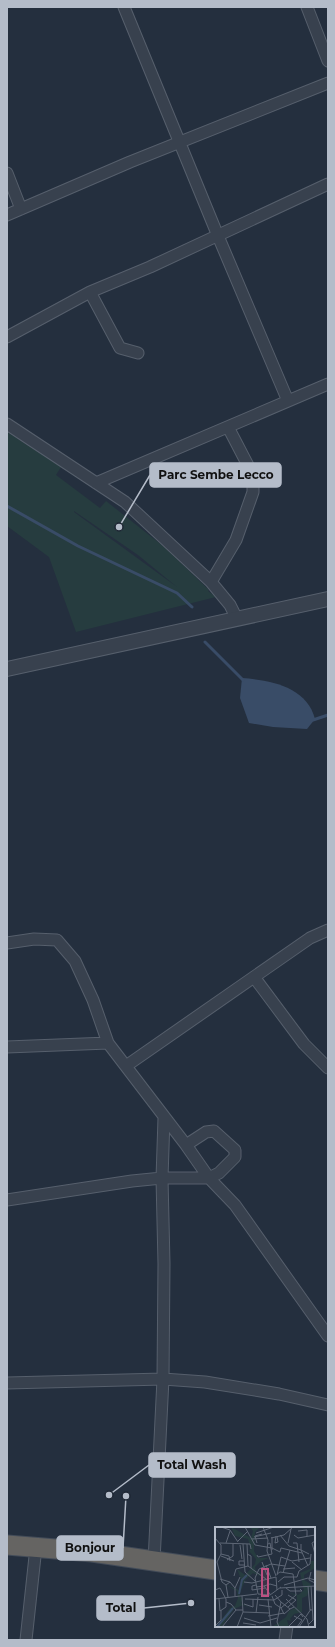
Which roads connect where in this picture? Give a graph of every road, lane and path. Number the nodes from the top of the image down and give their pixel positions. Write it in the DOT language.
graph roads {
  1 [pos="124,7"];
  2 [pos="307,7"];
  3 [pos="328,61"];
  4 [pos="328,84"];
  5 [pos="180,142"];
  6 [pos="7,173"];
  7 [pos="328,184"];
  8 [pos="21,209"];
  9 [pos="7,215"];
  10 [pos="218,236"];
  11 [pos="90,292"];
  12 [pos="7,336"];
  13 [pos="138,353"];
  14 [pos="328,384"];
  15 [pos="288,401"];
  16 [pos="7,424"];
  17 [pos="228,426"];
  18 [pos="96,483"];
  19 [pos="212,582"];
  20 [pos="328,599"];
  21 [pos="237,619"];
  22 [pos="7,669"];
  23 [pos="328,930"];
  24 [pos="7,943"];
  25 [pos="254,977"];
  26 [pos="108,1043"];
  27 [pos="7,1047"];
  28 [pos="126,1066"];
  29 [pos="328,1068"];
  30 [pos="164,1118"];
  31 [pos="186,1145"];
  32 [pos="162,1178"];
  33 [pos="209,1178"];
  34 [pos="7,1200"];
  35 [pos="327,1335"];
  36 [pos="163,1379"];
  37 [pos="7,1383"];
  38 [pos="328,1405"];
  39 [pos="7,1545"];
  40 [pos="36,1547"];
  41 [pos="154,1561"];
  42 [pos="215,1570"];
  43 [pos="315,1580"];
  44 [pos="328,1582"];
  45 [pos="287,1627"];
  46 [pos="26,1640"];
  47 [pos="285,1640"];
  1 -- 5 [label="street"];
  2 -- 3 [label="street"];
  4 -- 5 [label="street"];
  5 -- 8 [label="street"];
  5 -- 10 [label="street"];
  6 -- 8 [label="street"];
  7 -- 10 [label="street"];
  8 -- 9 [label="street"];
  10 -- 11 [label="street"];
  10 -- 15 [label="street"];
  11 -- 12 [label="street"];
  11 -- 13 [label="street"];
  14 -- 15 [label="street"];
  15 -- 17 [label="street"];
  16 -- 18 [label="street"];
  17 -- 18 [label="street"];
  17 -- 19 [label="street"];
  18 -- 19 [label="street"];
  19 -- 21 [label="street"];
  20 -- 21 [label="street"];
  21 -- 22 [label="street"];
  23 -- 25 [label="street"];
  24 -- 26 [label="street"];
  25 -- 28 [label="street"];
  25 -- 29 [label="street"];
  26 -- 27 [label="street"];
  26 -- 28 [label="street"];
  28 -- 30 [label="street"];
  30 -- 31 [label="street"];
  30 -- 32 [label="street"];
  31 -- 33 [label="street"];
  31 -- 33 [label="street"];
  32 -- 33 [label="street"];
  32 -- 34 [label="street"];
  32 -- 36 [label="street"];
  33 -- 35 [label="street"];
  36 -- 37 [label="street"];
  36 -- 38 [label="street"];
  36 -- 41 [label="street"];
  39 -- 40 [label="highway"];
  40 -- 41 [label="highway"];
  40 -- 46 [label="street"];
  41 -- 42 [label="highway"];
  43 -- 44 [label="highway"];
  45 -- 47 [label="street"];
}
